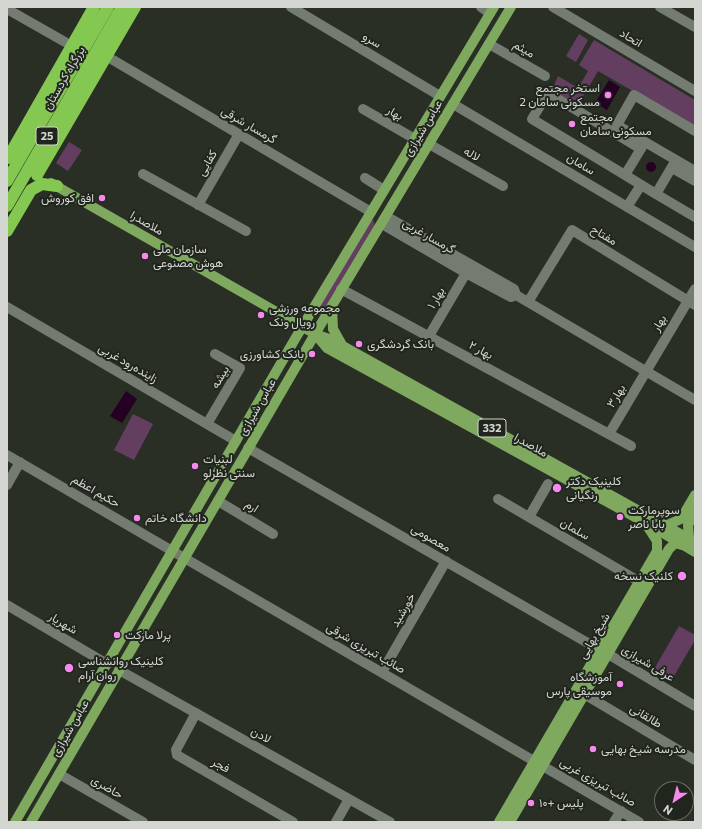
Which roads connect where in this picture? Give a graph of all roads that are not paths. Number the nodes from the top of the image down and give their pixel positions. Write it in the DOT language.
graph roads {
  1 [pos="94,7"];
  2 [pos="108,7"];
  3 [pos="122,7"];
  4 [pos="135,7"];
  5 [pos="291,7"];
  6 [pos="481,7"];
  7 [pos="511,7"];
  8 [pos="553,7"];
  9 [pos="660,7"];
  10 [pos="7,9"];
  11 [pos="492,10"];
  12 [pos="695,27"];
  13 [pos="65,42"];
  14 [pos="489,44"];
  15 [pos="113,60"];
  16 [pos="545,76"];
  17 [pos="695,91"];
  18 [pos="440,96"];
  19 [pos="453,104"];
  20 [pos="363,109"];
  21 [pos="30,122"];
  22 [pos="695,131"];
  23 [pos="239,134"];
  24 [pos="415,139"];
  25 [pos="58,140"];
  26 [pos="429,144"];
  27 [pos="643,145"];
  28 [pos="7,158"];
  29 [pos="674,164"];
  30 [pos="695,171"];
  31 [pos="143,174"];
  32 [pos="37,175"];
  33 [pos="625,175"];
  34 [pos="365,178"];
  35 [pos="7,181"];
  36 [pos="695,181"];
  37 [pos="641,185"];
  38 [pos="57,186"];
  39 [pos="503,186"];
  40 [pos="384,190"];
  41 [pos="656,194"];
  42 [pos="198,205"];
  43 [pos="7,206"];
  44 [pos="627,207"];
  45 [pos="372,212"];
  46 [pos="695,217"];
  47 [pos="384,219"];
  48 [pos="7,231"];
  49 [pos="246,231"];
  50 [pos="695,248"];
  51 [pos="468,269"];
  52 [pos="695,289"];
  53 [pos="341,290"];
  54 [pos="528,302"];
  55 [pos="692,303"];
  56 [pos="332,306"];
  57 [pos="7,307"];
  58 [pos="311,312"];
  59 [pos="324,318"];
  60 [pos="302,327"];
  61 [pos="315,334"];
  62 [pos="429,336"];
  63 [pos="343,346"];
  64 [pos="214,354"];
  65 [pos="646,371"];
  66 [pos="695,400"];
  67 [pos="207,424"];
  68 [pos="609,434"];
  69 [pos="236,441"];
  70 [pos="631,446"];
  71 [pos="248,448"];
  72 [pos="7,455"];
  73 [pos="20,462"];
  74 [pos="548,484"];
  75 [pos="7,485"];
  76 [pos="695,495"];
  77 [pos="498,500"];
  78 [pos="218,501"];
  79 [pos="695,511"];
  80 [pos="528,517"];
  81 [pos="646,524"];
  82 [pos="671,524"];
  83 [pos="272,534"];
  84 [pos="688,538"];
  85 [pos="657,541"];
  86 [pos="670,548"];
  87 [pos="172,550"];
  88 [pos="695,552"];
  89 [pos="185,558"];
  90 [pos="446,561"];
  91 [pos="640,582"];
  92 [pos="7,605"];
  93 [pos="627,613"];
  94 [pos="604,652"];
  95 [pos="106,664"];
  96 [pos="119,670"];
  97 [pos="382,672"];
  98 [pos="584,694"];
  99 [pos="695,706"];
  100 [pos="196,713"];
  101 [pos="695,760"];
  102 [pos="539,763"];
  103 [pos="59,774"];
  104 [pos="350,799"];
  105 [pos="621,811"];
  106 [pos="15,822"];
  107 [pos="31,822"];
  108 [pos="143,822"];
  109 [pos="293,822"];
  110 [pos="336,822"];
  111 [pos="390,822"];
  112 [pos="499,822"];
  113 [pos="510,822"];
  114 [pos="614,822"];
  115 [pos="639,822"];
  1 -- 21 [label="highway"];
  2 -- 35 [label="highway, بزرگراه کردستان / 25"];
  3 -- 43 [label="highway, بزرگراه کردستان / 25"];
  4 -- 25 [label="highway"];
  5 -- 18 [label="street, سرو"];
  6 -- 11 [label="street"];
  7 -- 14 [label="main road, عباس شیرازی"];
  8 -- 17 [label="street, اتحاد"];
  9 -- 12 [label="street"];
  10 -- 13 [label="street"];
  11 -- 18 [label="main road, عباس شیرازی"];
  14 -- 16 [label="street, میثم"];
  14 -- 19 [label="main road, عباس شیرازی"];
  15 -- 23 [label="street, گرمسار شرقی"];
  18 -- 24 [label="main road, عباس شیرازی"];
  19 -- 26 [label="main road, عباس شیرازی"];
  19 -- 44 [label="street, سامان"];
  20 -- 24 [label="street, بهار"];
  21 -- 25 [label="highway"];
  21 -- 28 [label="highway"];
  22 -- 27 [label="street"];
  23 -- 42 [label="street, کفایی"];
  23 -- 45 [label="street, گرمسار شرقی"];
  24 -- 40 [label="main road, عباس شیرازی"];
  25 -- 32 [label="highway"];
  26 -- 39 [label="street, لاله"];
  26 -- 47 [label="main road, عباس شیرازی"];
  27 -- 29 [label="street"];
  27 -- 33 [label="street"];
  27 -- 33 [label="street"];
  28 -- 32 [label="main road, ملاصدرا / 332"];
  29 -- 30 [label="street"];
  29 -- 36 [label="street"];
  29 -- 41 [label="street"];
  31 -- 42 [label="street"];
  32 -- 38 [label="main road, ملاصدرا / 332"];
  33 -- 37 [label="street"];
  34 -- 40 [label="street"];
  37 -- 41 [label="street"];
  37 -- 44 [label="street"];
  38 -- 48 [label="highway"];
  38 -- 60 [label="main road, ملاصدرا / 332"];
  40 -- 45 [label="main road, عباس شیرازی"];
  41 -- 46 [label="street"];
  42 -- 49 [label="street"];
  44 -- 50 [label="street, سامان"];
  45 -- 47 [label="main road"];
  45 -- 58 [label="main road, عباس شیرازی"];
  47 -- 51 [label="street, گرمسار غربی"];
  47 -- 53 [label="main road, عباس شیرازی"];
  51 -- 54 [label="street, گرمسار غربی"];
  51 -- 62 [label="street, بهار ۱"];
  52 -- 55 [label="street, بهار"];
  53 -- 56 [label="main road, عباس شیرازی"];
  53 -- 62 [label="street, بهار ۲"];
  54 -- 55 [label="street, مفتاح"];
  54 -- 65 [label="street, گرمسار غربی"];
  55 -- 65 [label="street, بهار"];
  56 -- 59 [label="main road, عباس شیرازی"];
  56 -- 63 [label="main road"];
  57 -- 67 [label="street, زاینده‌رود غربی"];
  58 -- 59 [label="main road"];
  58 -- 60 [label="main road, عباس شیرازی"];
  59 -- 61 [label="main road, عباس شیرازی"];
  60 -- 61 [label="main road, ملاصدرا / 332"];
  60 -- 69 [label="main road, عباس شیرازی"];
  61 -- 63 [label="main road, ملاصدرا / 332"];
  61 -- 71 [label="main road, عباس شیرازی"];
  61 -- 81 [label="main road, ملاصدرا / 332"];
  62 -- 68 [label="street, بهار ۲"];
  63 -- 82 [label="main road, ملاصدرا / 332"];
  64 -- 67 [label="street, بیشه"];
  65 -- 66 [label="street, گرمسار غربی"];
  65 -- 68 [label="street, بهار۳"];
  67 -- 69 [label="street, زاینده‌رود غربی"];
  68 -- 70 [label="street, بهار ۲"];
  69 -- 87 [label="main road, عباس شیرازی"];
  71 -- 78 [label="main road, عباس شیرازی"];
  71 -- 90 [label="street, معصومی"];
  72 -- 73 [label="street, حکیم اعظم"];
  73 -- 75 [label="street"];
  73 -- 87 [label="street, حکیم اعظم"];
  74 -- 80 [label="street"];
  76 -- 82 [label="main road"];
  77 -- 80 [label="street, سلمان"];
  78 -- 83 [label="street, ارم"];
  78 -- 89 [label="main road, عباس شیرازی"];
  79 -- 84 [label="main road"];
  80 -- 91 [label="street, سلمان"];
  81 -- 84 [label="main road, ملاصدرا / 332"];
  81 -- 85 [label="main road"];
  82 -- 84 [label="main road, ملاصدرا / 332"];
  84 -- 86 [label="main road"];
  84 -- 88 [label="main road, ملاصدرا / 332"];
  85 -- 86 [label="main road"];
  85 -- 91 [label="main road, شیخ بهایی"];
  86 -- 93 [label="main road, شیخ بهایی"];
  87 -- 89 [label="street"];
  87 -- 95 [label="main road, عباس شیرازی"];
  89 -- 96 [label="main road, عباس شیرازی"];
  89 -- 97 [label="street, صائب تبریزی شرقی"];
  90 -- 94 [label="street, معصومی"];
  90 -- 97 [label="street, خورشید"];
  91 -- 93 [label="main road, شیخ بهایی"];
  92 -- 95 [label="street, شهریار"];
  93 -- 94 [label="main road, شیخ بهایی"];
  94 -- 98 [label="main road, شیخ بهایی"];
  94 -- 99 [label="street, عرفی شیرازی"];
  94 -- 102 [label="main road, شیخ بهایی"];
  95 -- 106 [label="main road, عباس شیرازی"];
  96 -- 100 [label="street, لادن"];
  96 -- 103 [label="main road, عباس شیرازی"];
  97 -- 102 [label="street, صائب تبریزی شرقی"];
  98 -- 101 [label="street, طالقانی"];
  98 -- 102 [label="main road, شیخ بهایی"];
  100 -- 104 [label="street, لادن"];
  100 -- 109 [label="street, فجر"];
  102 -- 105 [label="street, صائب تبریزی غربی"];
  102 -- 112 [label="main road, شیخ بهایی"];
  102 -- 113 [label="main road, شیخ بهایی"];
  103 -- 107 [label="main road, عباس شیرازی"];
  103 -- 108 [label="street, حاضری"];
  104 -- 110 [label="street"];
  104 -- 111 [label="street, لادن"];
  105 -- 114 [label="street"];
  105 -- 115 [label="street, صائب تبریزی غربی"];
}
